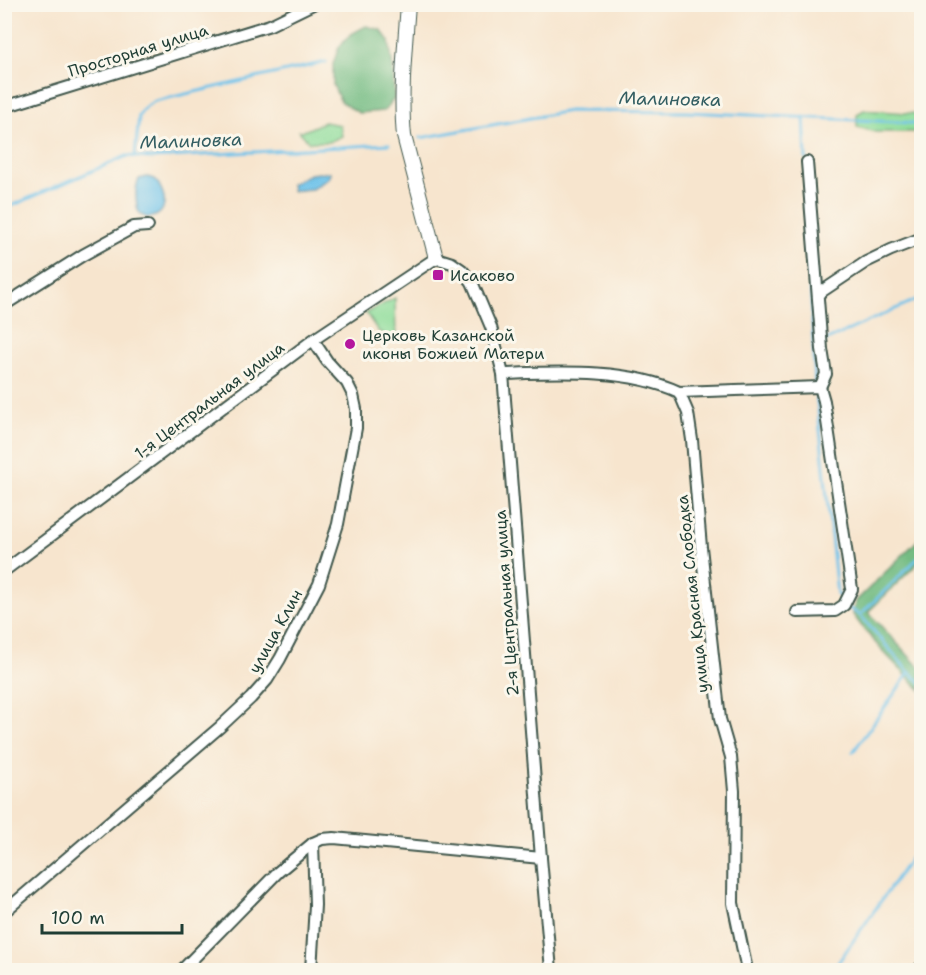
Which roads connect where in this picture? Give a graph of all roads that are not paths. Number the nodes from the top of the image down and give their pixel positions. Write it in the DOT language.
graph roads {
  1 [pos="313,4"];
  2 [pos="408,4"];
  3 [pos="4,107"];
  4 [pos="807,162"];
  5 [pos="148,226"];
  6 [pos="921,238"];
  7 [pos="435,258"];
  8 [pos="818,294"];
  9 [pos="4,305"];
  10 [pos="313,340"];
  11 [pos="503,374"];
  12 [pos="820,387"];
  13 [pos="679,392"];
  14 [pos="4,571"];
  15 [pos="796,612"];
  16 [pos="313,843"];
  17 [pos="541,858"];
  18 [pos="4,912"];
  19 [pos="921,966"];
  20 [pos="182,970"];
  21 [pos="311,970"];
  22 [pos="551,970"];
  23 [pos="747,970"];
  24 [pos="918,970"];
  1 -- 3 [label="street, Просторная улица"];
  2 -- 7 [label="street"];
  4 -- 8 [label="street"];
  5 -- 9 [label="street"];
  6 -- 8 [label="street"];
  7 -- 10 [label="street, 1-я Центральная улица"];
  7 -- 11 [label="street, 2-я Центральная улица"];
  8 -- 12 [label="street"];
  10 -- 14 [label="street, 1-я Центральная улица"];
  10 -- 18 [label="street, улица Клин"];
  11 -- 13 [label="street"];
  11 -- 17 [label="street, 2-я Центральная улица"];
  12 -- 13 [label="street"];
  12 -- 15 [label="street"];
  13 -- 23 [label="street, улица Красная Слободка"];
  16 -- 17 [label="street"];
  16 -- 20 [label="street"];
  16 -- 21 [label="street"];
  17 -- 22 [label="street, 2-я Центральная улица"];
  19 -- 24 [label="street"];
}
